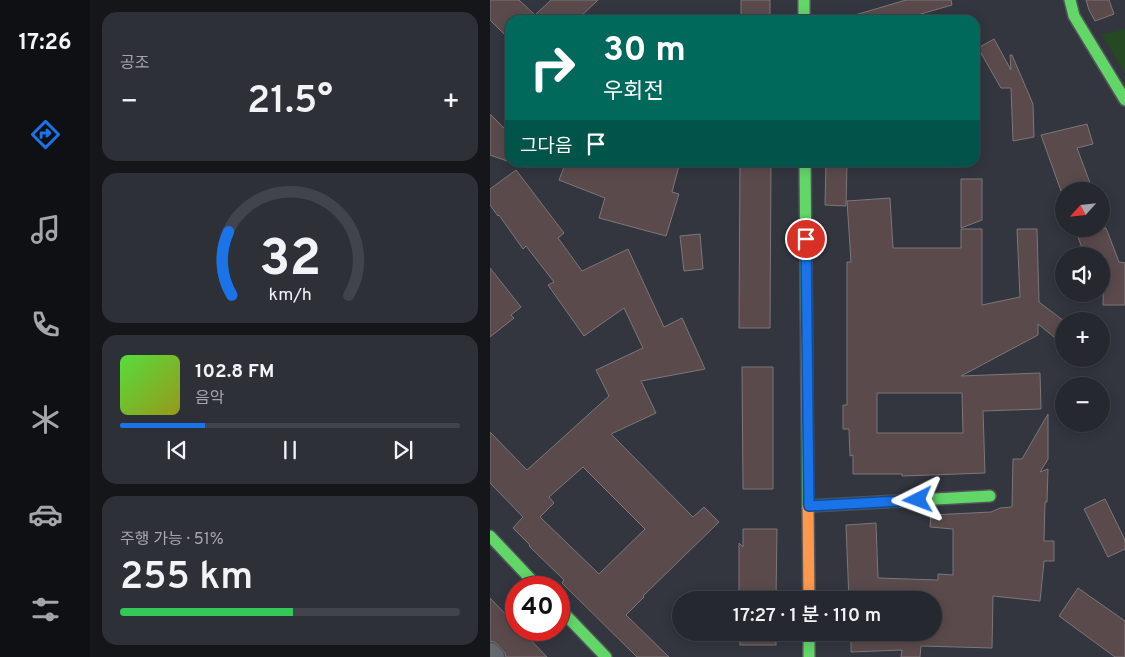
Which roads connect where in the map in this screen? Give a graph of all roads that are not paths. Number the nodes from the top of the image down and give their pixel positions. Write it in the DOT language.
graph roads {
  1 [pos="804,0"];
  2 [pos="1070,0"];
  3 [pos="804,15"];
  4 [pos="1125,100"];
  5 [pos="805,167"];
  6 [pos="990,496"];
  7 [pos="809,506"];
  8 [pos="490,536"];
  9 [pos="528,576"];
  10 [pos="809,591"];
  11 [pos="570,619"];
  12 [pos="809,641"];
  13 [pos="490,653"];
  14 [pos="494,657"];
  15 [pos="606,657"];
  16 [pos="809,657"];
  1 -- 3 [label="street"];
  2 -- 4 [label="street"];
  5 -- 7 [label="street"];
  6 -- 7 [label="street"];
  7 -- 10 [label="street"];
  8 -- 9 [label="street"];
  11 -- 15 [label="street"];
  12 -- 16 [label="street"];
  13 -- 14 [label="street"];
}
